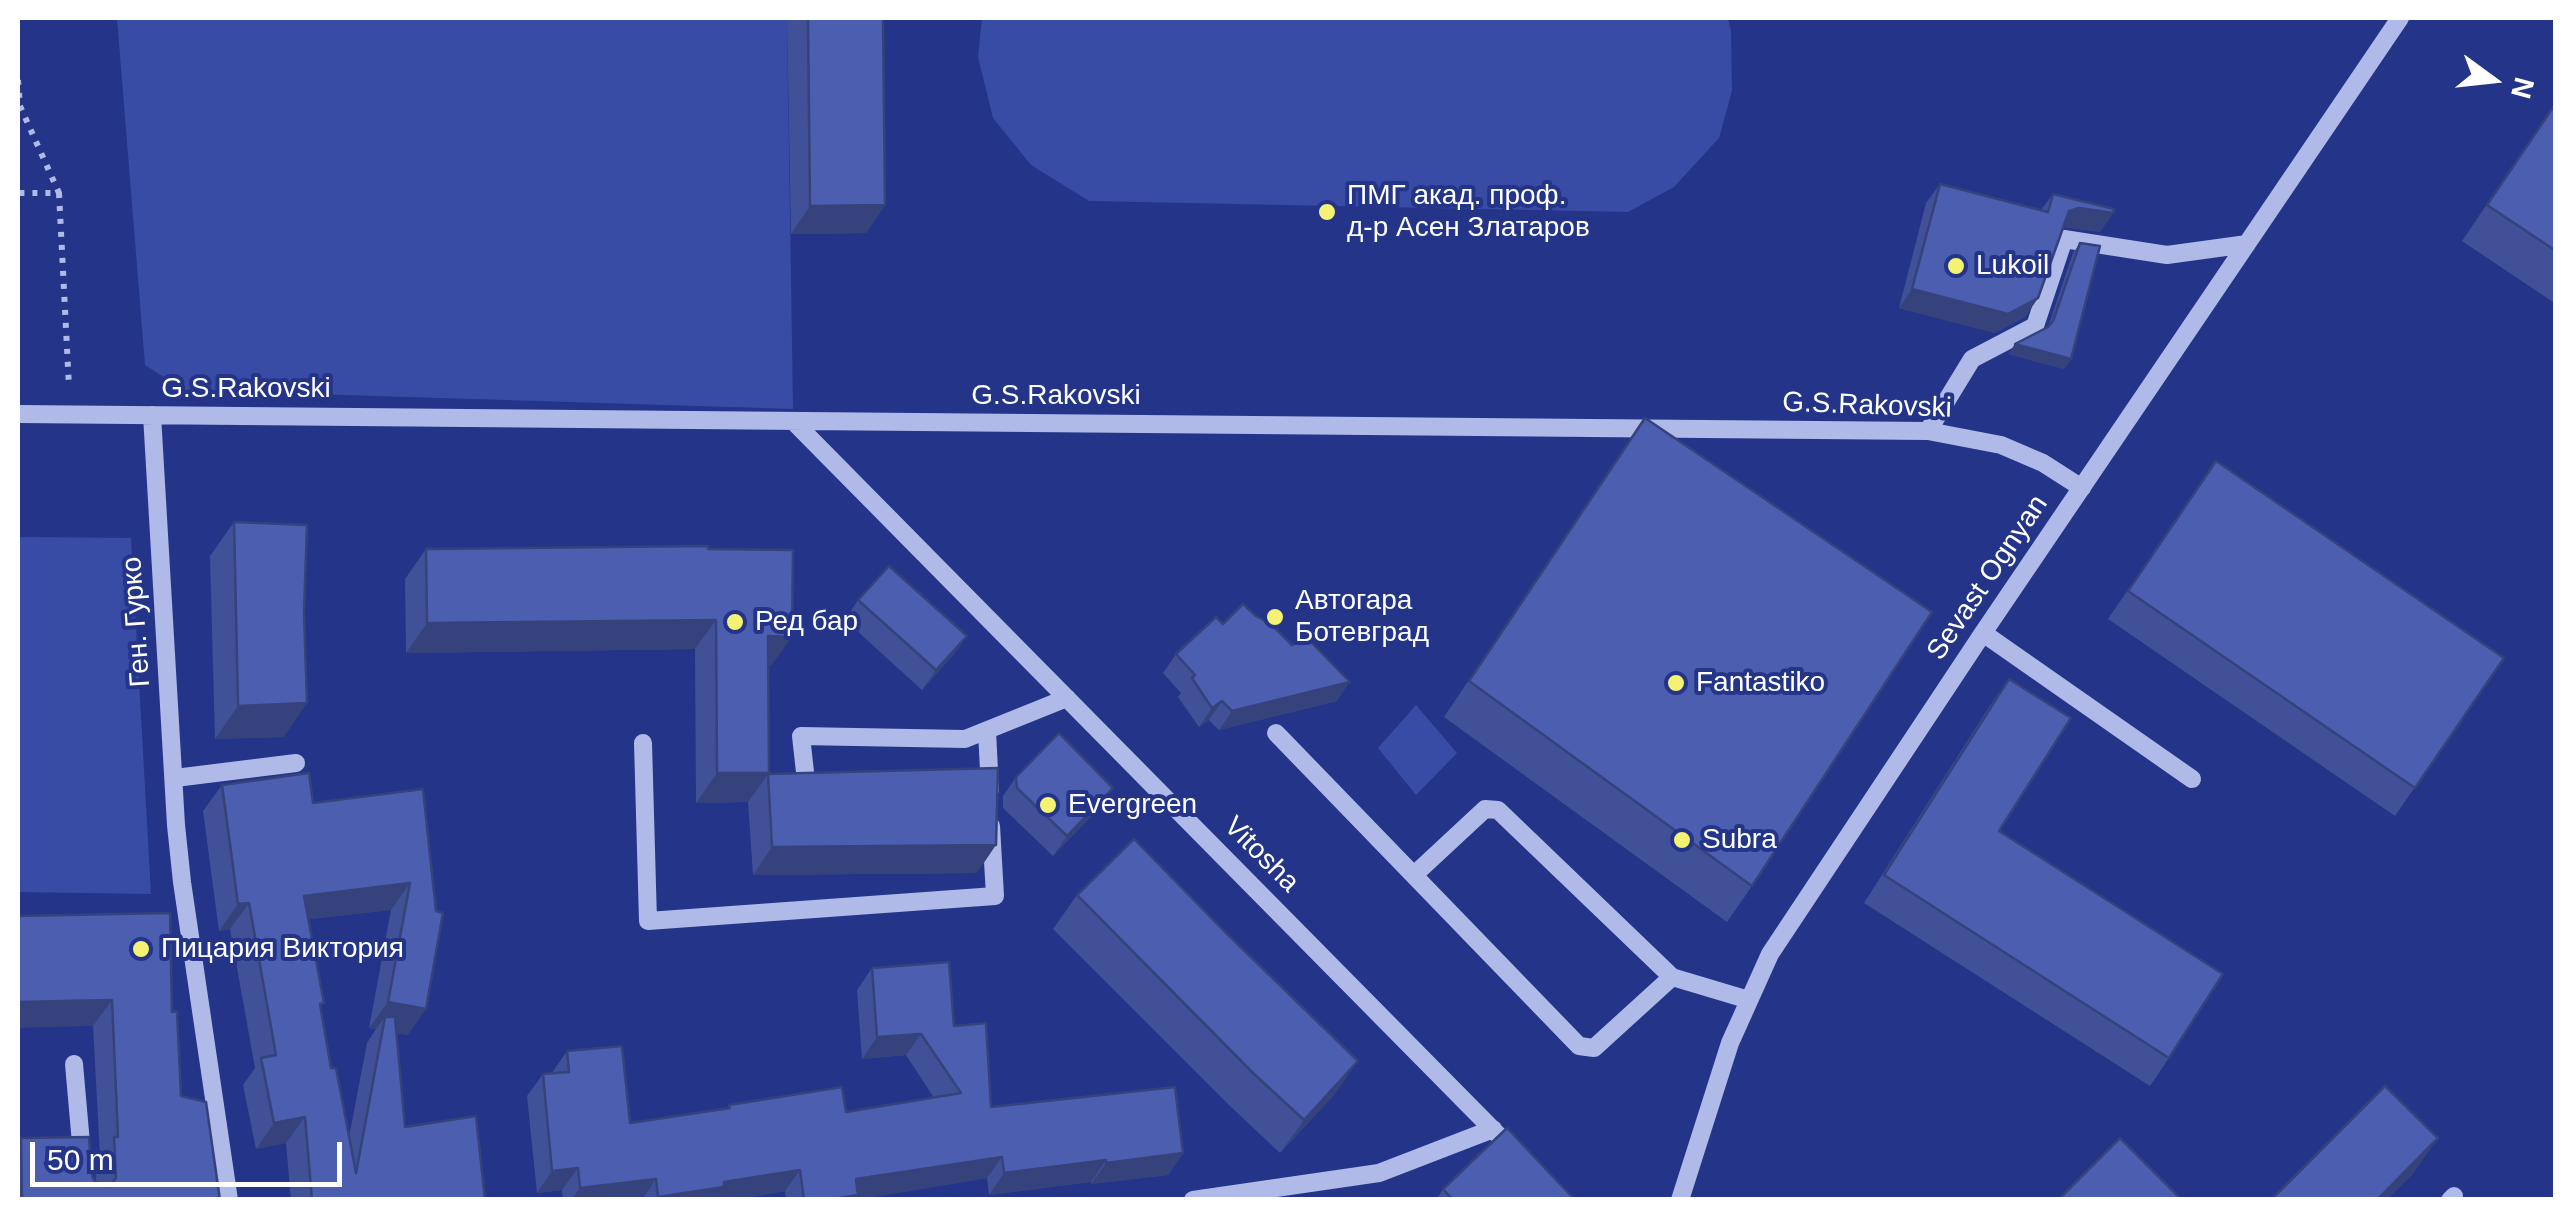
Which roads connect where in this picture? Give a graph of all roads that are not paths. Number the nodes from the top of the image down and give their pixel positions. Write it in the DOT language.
graph roads {
  1 [pos="2400,18"];
  2 [pos="2246,244"];
  3 [pos="18,414"];
  4 [pos="152,416"];
  5 [pos="793,421"];
  6 [pos="1928,431"];
  7 [pos="2082,488"];
  8 [pos="1983,634"];
  9 [pos="1067,698"];
  10 [pos="987,731"];
  11 [pos="1276,734"];
  12 [pos="643,742"];
  13 [pos="296,763"];
  14 [pos="805,772"];
  15 [pos="174,778"];
  16 [pos="2192,779"];
  17 [pos="1414,875"];
  18 [pos="1672,977"];
  19 [pos="1748,1000"];
  20 [pos="74,1064"];
  21 [pos="1492,1129"];
  22 [pos="1528,1164"];
  23 [pos="86,1200"];
  24 [pos="229,1200"];
  25 [pos="1192,1200"];
  26 [pos="1680,1200"];
  1 -- 2 [label="street, Sevast Ognyan"];
  2 -- 6 [label="street"];
  2 -- 7 [label="street, Sevast Ognyan"];
  3 -- 4 [label="street, G.S.Rakovski"];
  4 -- 5 [label="street, G.S.Rakovski"];
  4 -- 15 [label="street, Ген. Гурко"];
  5 -- 6 [label="street, G.S.Rakovski"];
  5 -- 9 [label="street, Vitosha"];
  6 -- 7 [label="street, G.S.Rakovski"];
  7 -- 8 [label="street, Sevast Ognyan"];
  8 -- 16 [label="street"];
  8 -- 19 [label="street, Sevast Ognyan"];
  9 -- 10 [label="street"];
  9 -- 21 [label="street, Vitosha"];
  10 -- 12 [label="street"];
  10 -- 14 [label="street"];
  11 -- 17 [label="street"];
  13 -- 15 [label="street"];
  15 -- 24 [label="street, Ген. Гурко"];
  17 -- 18 [label="street"];
  17 -- 18 [label="street"];
  18 -- 19 [label="street"];
  19 -- 26 [label="street, Sevast Ognyan"];
  20 -- 23 [label="street"];
  21 -- 22 [label="street, Vitosha"];
  21 -- 25 [label="street"];
}
